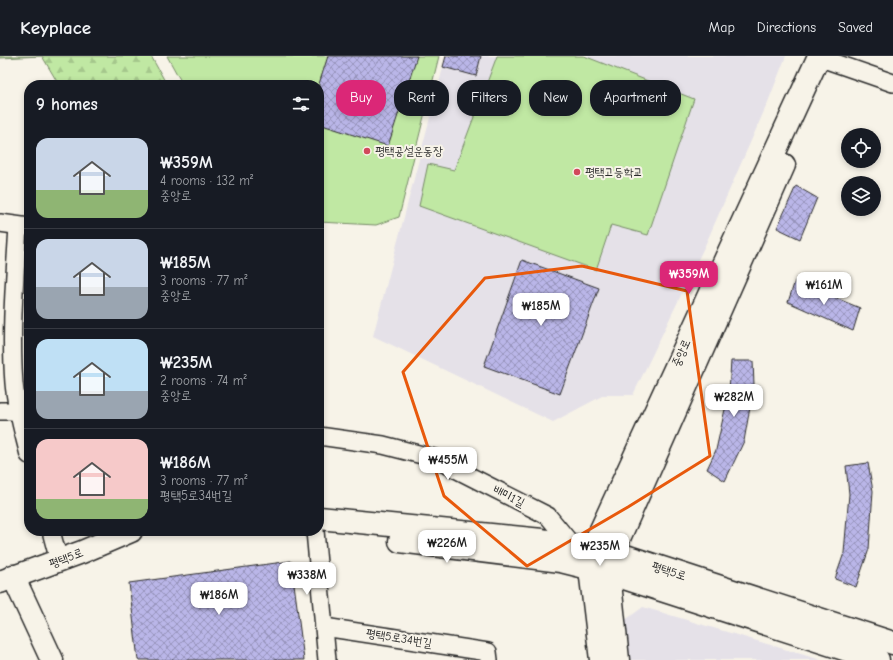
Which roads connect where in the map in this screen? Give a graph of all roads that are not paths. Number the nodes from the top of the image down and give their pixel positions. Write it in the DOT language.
graph roads {
  1 [pos="825,57"];
  2 [pos="893,83"];
  3 [pos="0,223"];
  4 [pos="24,227"];
  5 [pos="7,302"];
  6 [pos="0,411"];
  7 [pos="24,412"];
  8 [pos="324,437"];
  9 [pos="324,520"];
  10 [pos="324,522"];
  11 [pos="53,536"];
  12 [pos="119,536"];
  13 [pos="315,536"];
  14 [pos="595,558"];
  15 [pos="60,560"];
  16 [pos="7,579"];
  17 [pos="324,627"];
  18 [pos="893,643"];
  19 [pos="52,660"];
  20 [pos="327,660"];
  21 [pos="489,660"];
  22 [pos="601,660"];
  23 [pos="618,660"];
  24 [pos="878,660"];
  1 -- 2 [label="street"];
  1 -- 14 [label="street, 중앙로"];
  3 -- 4 [label="street"];
  4 -- 5 [label="street"];
  5 -- 7 [label="street"];
  6 -- 7 [label="street"];
  8 -- 14 [label="street, 배미1길"];
  9 -- 14 [label="street, 평택5로"];
  10 -- 14 [label="street"];
  11 -- 15 [label="street"];
  12 -- 15 [label="street, 평택5로"];
  13 -- 17 [label="street"];
  14 -- 18 [label="street, 평택5로"];
  14 -- 22 [label="street"];
  14 -- 23 [label="street, 중앙로"];
  14 -- 24 [label="street"];
  15 -- 16 [label="street, 평택5로"];
  16 -- 19 [label="street"];
  17 -- 20 [label="street"];
  17 -- 21 [label="street, 평택5로34번길"];
}
